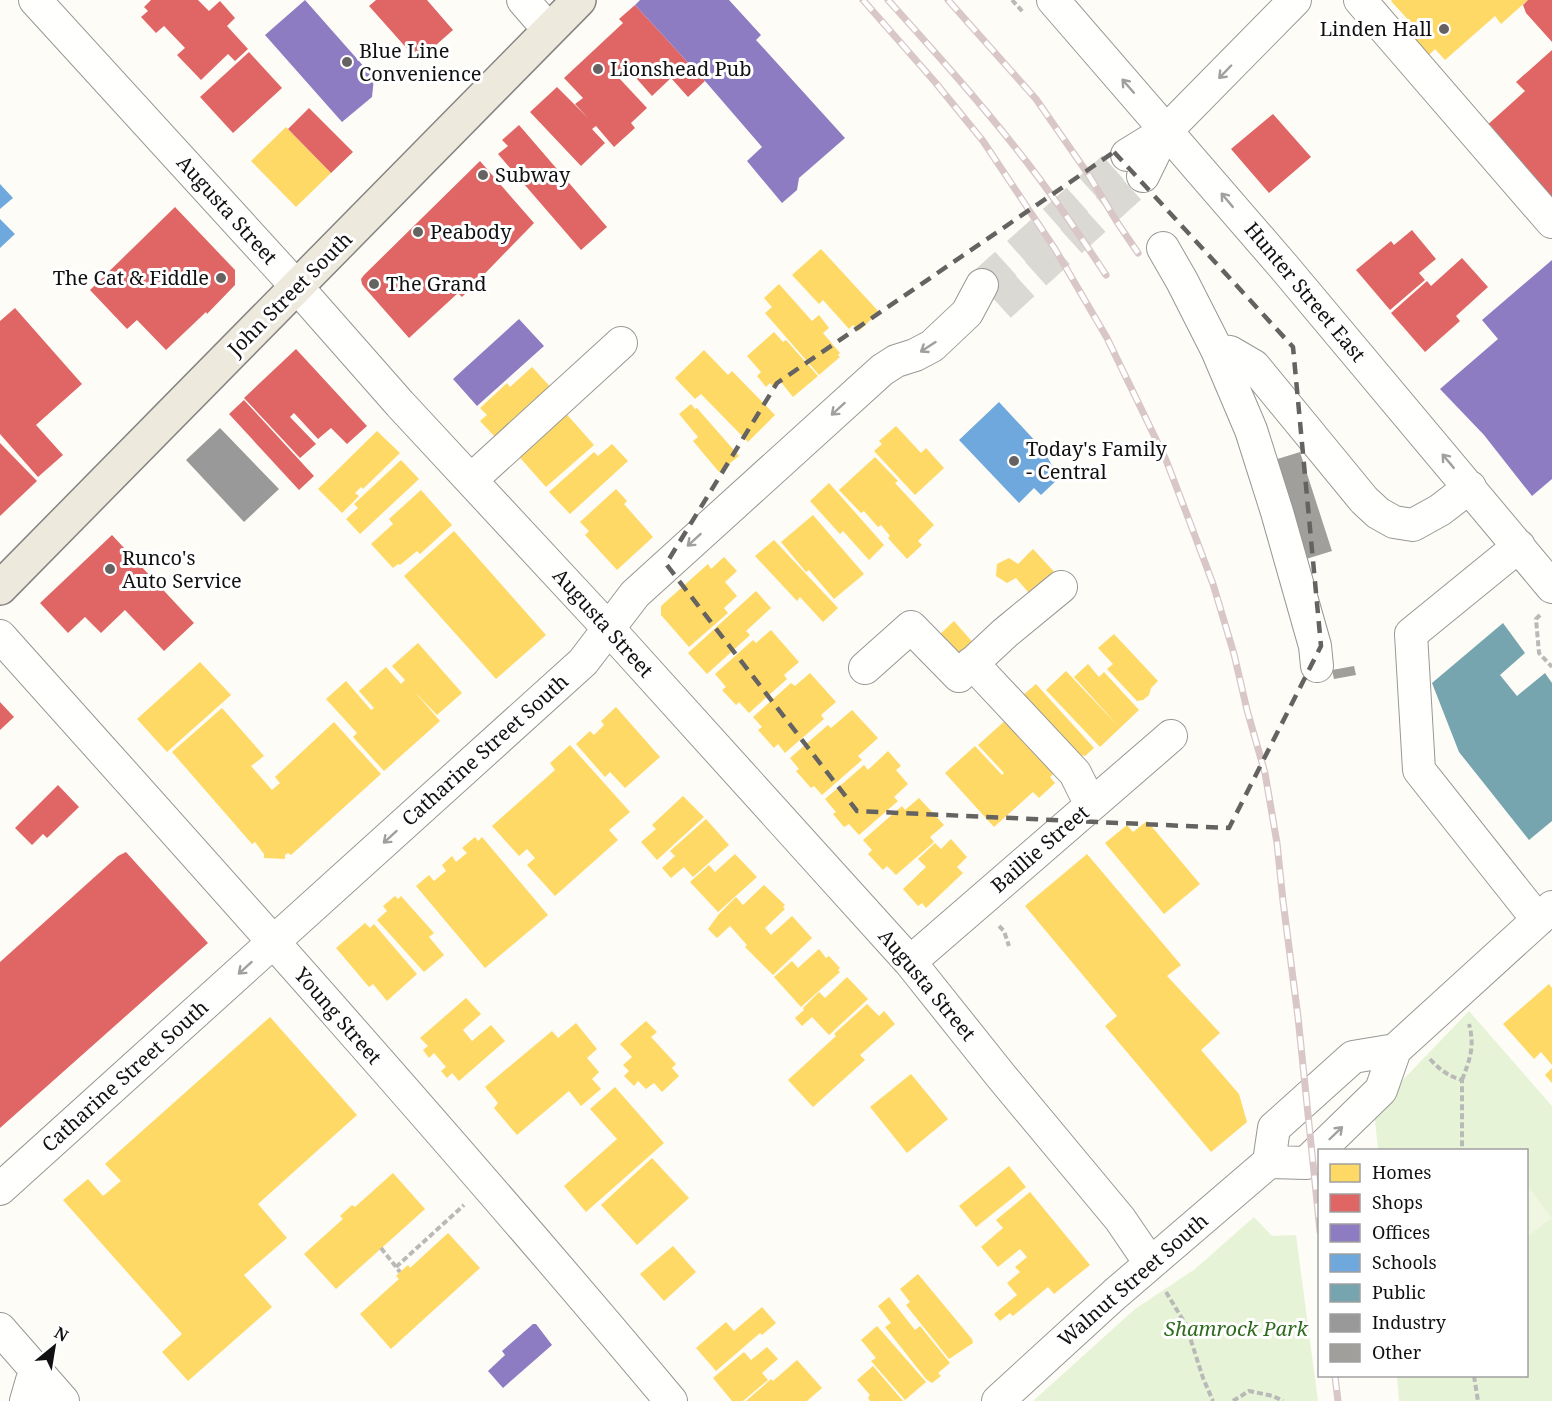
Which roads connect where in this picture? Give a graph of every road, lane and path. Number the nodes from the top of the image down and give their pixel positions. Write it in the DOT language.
graph roads {
  1 [pos="35,0"];
  2 [pos="522,0"];
  3 [pos="579,0"];
  4 [pos="1053,0"];
  5 [pos="1295,0"];
  6 [pos="1360,0"];
  7 [pos="549,30"];
  8 [pos="1166,130"];
  9 [pos="1135,165"];
  10 [pos="1552,222"];
  11 [pos="1163,248"];
  12 [pos="297,287"];
  13 [pos="991,295"];
  14 [pos="621,343"];
  15 [pos="1217,350"];
  16 [pos="471,480"];
  17 [pos="1470,487"];
  18 [pos="1519,546"];
  19 [pos="1061,587"];
  20 [pos="0,588"];
  21 [pos="1548,599"];
  22 [pos="609,629"];
  23 [pos="0,636"];
  24 [pos="972,663"];
  25 [pos="1317,666"];
  26 [pos="1552,667"];
  27 [pos="865,668"];
  28 [pos="1171,735"];
  29 [pos="1091,805"];
  30 [pos="1545,914"];
  31 [pos="273,942"];
  32 [pos="910,962"];
  33 [pos="1451,1000"];
  34 [pos="1401,1044"];
  35 [pos="1462,1080"];
  36 [pos="1320,1149"];
  37 [pos="1462,1149"];
  38 [pos="1318,1151"];
  39 [pos="1269,1162"];
  40 [pos="486,1185"];
  41 [pos="0,1189"];
  42 [pos="381,1248"];
  43 [pos="1150,1263"];
  44 [pos="396,1267"];
  45 [pos="400,1272"];
  46 [pos="0,1329"];
  47 [pos="35,1370"];
  48 [pos="1474,1377"];
  49 [pos="26,1401"];
  50 [pos="63,1401"];
  51 [pos="671,1401"];
  52 [pos="998,1401"];
  53 [pos="1213,1401"];
  54 [pos="1233,1401"];
  55 [pos="1283,1401"];
  56 [pos="1478,1401"];
  1 -- 12 [label="street, Augusta Street"];
  2 -- 7 [label="street"];
  3 -- 7 [label="main road, John Street South"];
  8 -- 4 [label="street, Hunter Street East, one-way"];
  5 -- 8 [label="street, one-way"];
  6 -- 10 [label="street"];
  7 -- 12 [label="main road, John Street South"];
  8 -- 9 [label="street"];
  17 -- 8 [label="street, Hunter Street East, one-way"];
  11 -- 15 [label="street"];
  12 -- 16 [label="street, Augusta Street"];
  12 -- 20 [label="main road, John Street South"];
  13 -- 22 [label="street, Catharine Street South, one-way"];
  14 -- 16 [label="street"];
  15 -- 17 [label="street"];
  15 -- 25 [label="street"];
  16 -- 22 [label="street, Augusta Street"];
  17 -- 18 [label="street, Hunter Street East"];
  18 -- 21 [label="street, Hunter Street East"];
  18 -- 30 [label="street"];
  19 -- 24 [label="street"];
  21 -- 26 [label="path"];
  22 -- 31 [label="street, Catharine Street South, one-way"];
  22 -- 32 [label="street, Augusta Street"];
  23 -- 31 [label="street, Young Street"];
  24 -- 27 [label="street"];
  24 -- 29 [label="street"];
  28 -- 29 [label="street, Baillie Street"];
  29 -- 32 [label="street, Baillie Street"];
  30 -- 33 [label="street"];
  31 -- 40 [label="street, Young Street"];
  31 -- 41 [label="street, Catharine Street South, one-way"];
  32 -- 43 [label="street, Augusta Street"];
  33 -- 34 [label="street"];
  33 -- 35 [label="path"];
  34 -- 35 [label="path"];
  36 -- 34 [label="street, one-way"];
  34 -- 39 [label="street"];
  35 -- 37 [label="path"];
  39 -- 38 [label="street, one-way"];
  39 -- 43 [label="street, Walnut Street South"];
  40 -- 44 [label="path"];
  40 -- 51 [label="street, Young Street"];
  42 -- 44 [label="path"];
  43 -- 52 [label="street, Walnut Street South"];
  43 -- 53 [label="path"];
  44 -- 45 [label="path"];
  46 -- 47 [label="street"];
  47 -- 49 [label="street"];
  47 -- 50 [label="street"];
  48 -- 56 [label="path"];
  54 -- 55 [label="path"];
}
